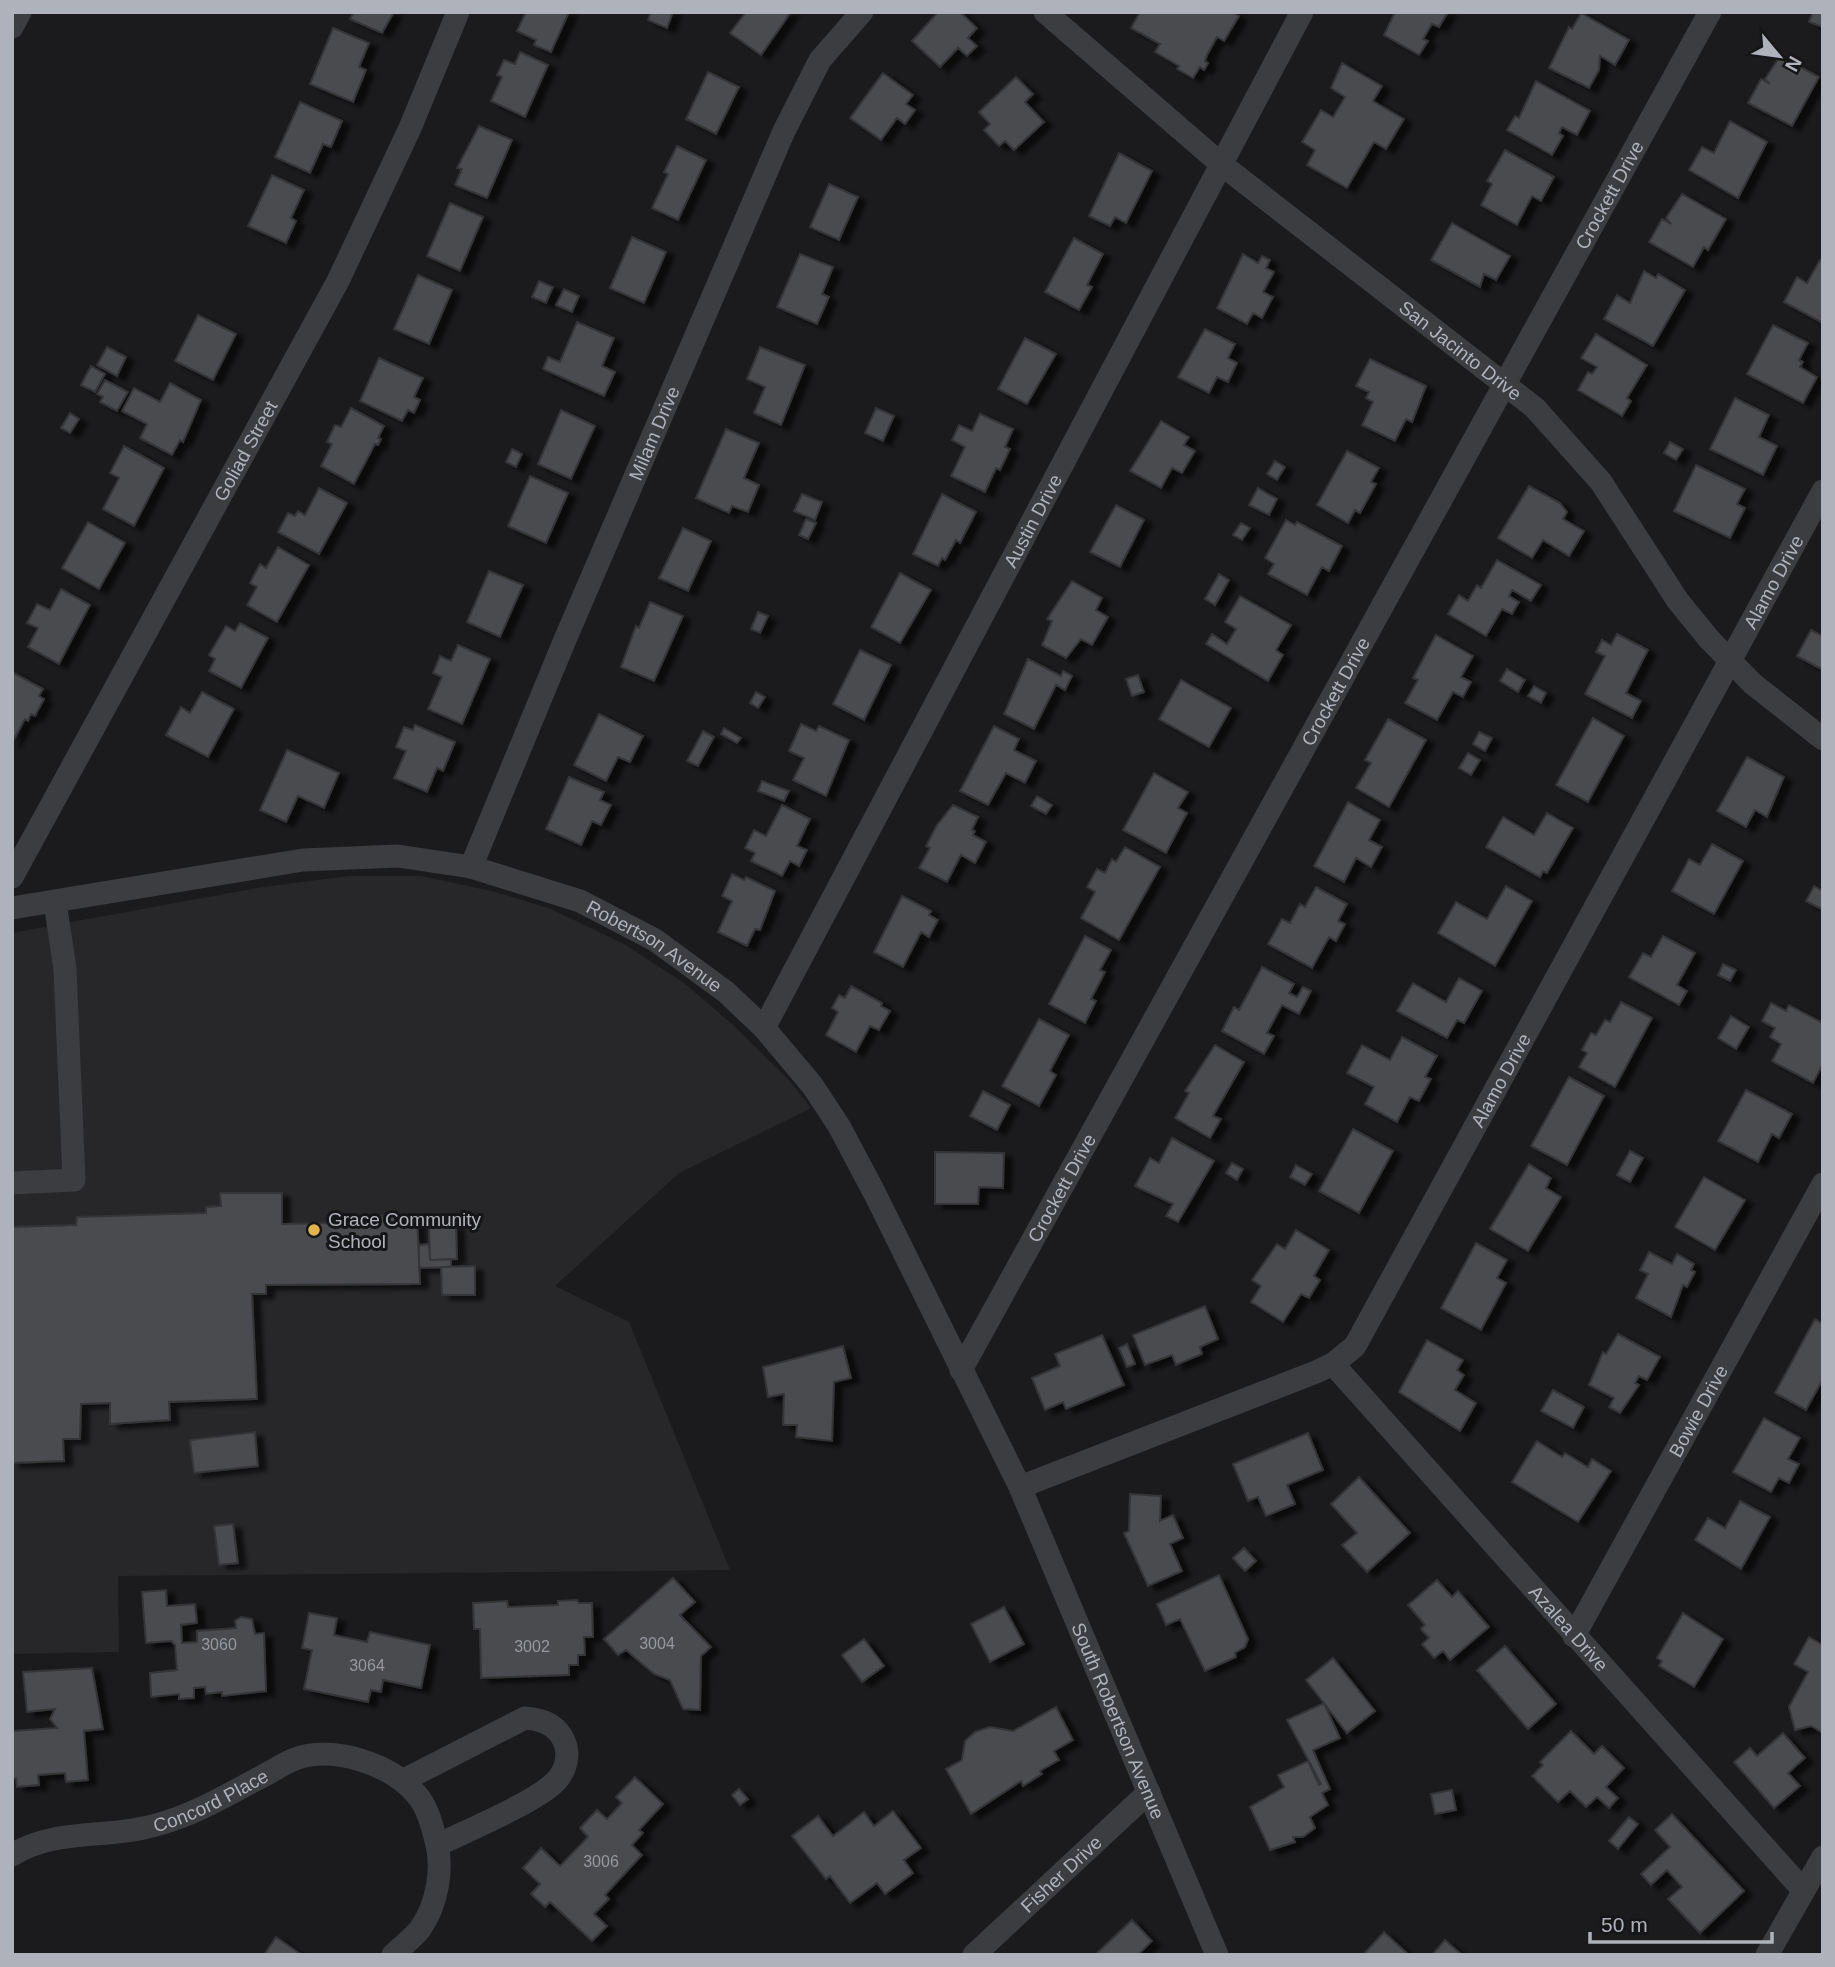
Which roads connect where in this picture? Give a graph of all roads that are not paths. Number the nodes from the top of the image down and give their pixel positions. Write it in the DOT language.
graph roads {
  1 [pos="20,12"];
  2 [pos="458,12"];
  3 [pos="862,12"];
  4 [pos="1045,12"];
  5 [pos="1302,12"];
  6 [pos="1710,12"];
  7 [pos="12,27"];
  8 [pos="1221,164"];
  9 [pos="1505,383"];
  10 [pos="1823,491"];
  11 [pos="1729,660"];
  12 [pos="1823,739"];
  13 [pos="471,867"];
  14 [pos="12,877"];
  15 [pos="55,902"];
  16 [pos="12,908"];
  17 [pos="764,1028"];
  18 [pos="12,1183"];
  19 [pos="1823,1184"];
  20 [pos="1333,1364"];
  21 [pos="961,1370"];
  22 [pos="1020,1488"];
  23 [pos="1574,1636"];
  24 [pos="404,1780"];
  25 [pos="1149,1792"];
  26 [pos="438,1845"];
  27 [pos="12,1855"];
  28 [pos="1823,1857"];
  29 [pos="1803,1890"];
  30 [pos="394,1955"];
  31 [pos="974,1955"];
  32 [pos="1217,1955"];
  33 [pos="1767,1955"];
  1 -- 7 [label="street"];
  2 -- 14 [label="street, Goliad Street"];
  3 -- 13 [label="street, Milam Drive"];
  4 -- 8 [label="street, San Jacinto Drive"];
  5 -- 8 [label="street, Austin Drive"];
  6 -- 9 [label="street, Crockett Drive"];
  8 -- 9 [label="street, San Jacinto Drive"];
  8 -- 17 [label="street, Austin Drive"];
  9 -- 11 [label="street, San Jacinto Drive"];
  9 -- 21 [label="street, Crockett Drive"];
  10 -- 11 [label="street, Alamo Drive"];
  11 -- 12 [label="street, San Jacinto Drive"];
  11 -- 20 [label="street, Alamo Drive"];
  13 -- 15 [label="street, Robertson Avenue"];
  13 -- 17 [label="street, Robertson Avenue"];
  15 -- 16 [label="street, Robertson Avenue"];
  15 -- 18 [label="street"];
  17 -- 21 [label="street, Robertson Avenue"];
  19 -- 23 [label="street, Bowie Drive"];
  20 -- 22 [label="street, Alamo Drive"];
  20 -- 23 [label="street, Azalea Drive"];
  21 -- 22 [label="street, Robertson Avenue"];
  22 -- 25 [label="street, South Robertson Avenue"];
  23 -- 29 [label="street, Azalea Drive"];
  24 -- 26 [label="street, Concord Place"];
  24 -- 26 [label="street"];
  24 -- 27 [label="street, Concord Place"];
  25 -- 31 [label="street, Fisher Drive"];
  25 -- 32 [label="street, South Robertson Avenue"];
  26 -- 30 [label="street, Concord Place"];
  28 -- 29 [label="street"];
  29 -- 33 [label="street"];
}
